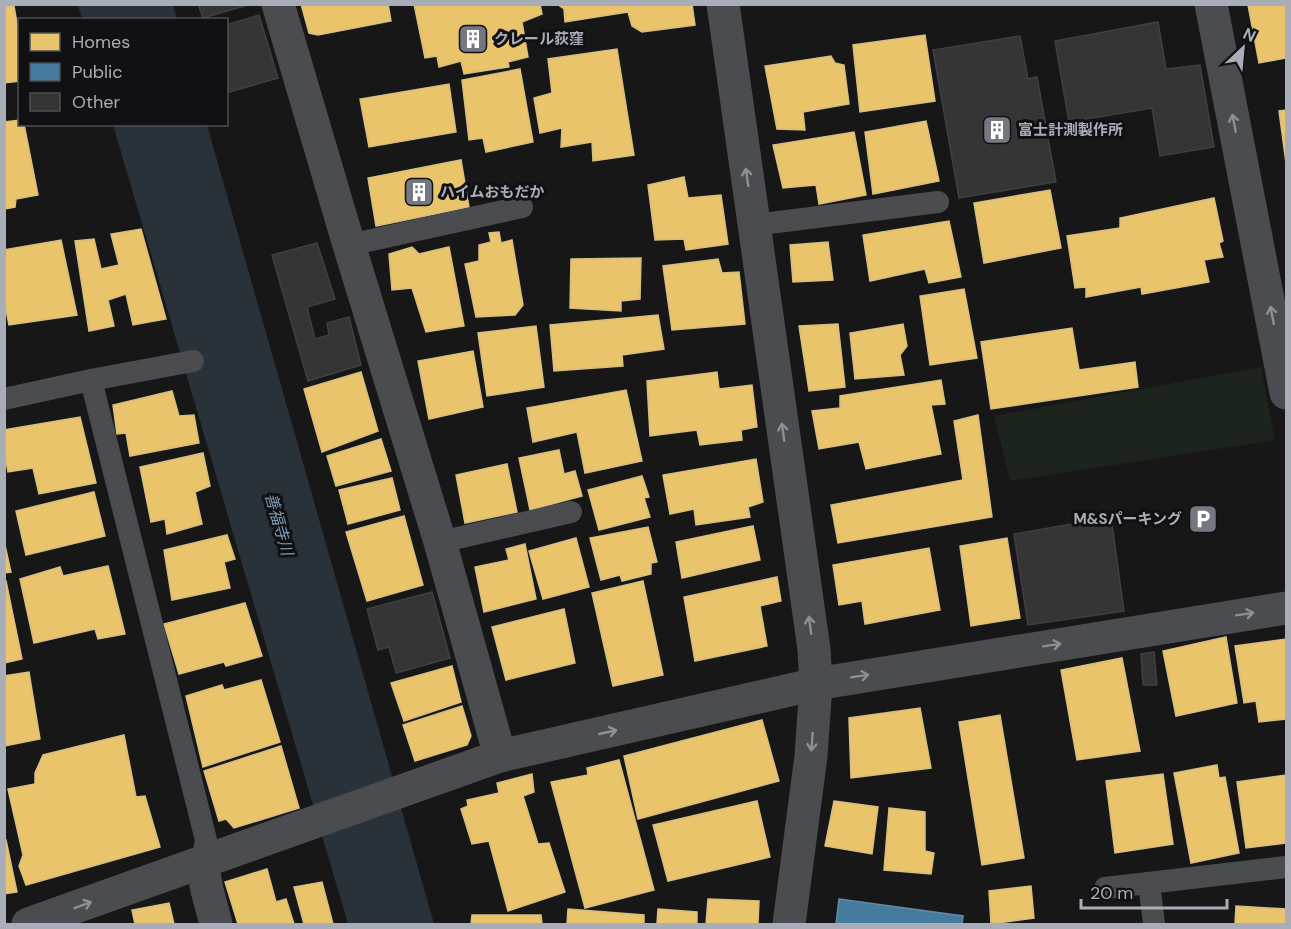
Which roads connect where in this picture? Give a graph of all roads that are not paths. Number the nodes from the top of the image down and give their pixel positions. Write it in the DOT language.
graph roads {
  1 [pos="278,4"];
  2 [pos="723,4"];
  3 [pos="1211,4"];
  4 [pos="938,202"];
  5 [pos="522,207"];
  6 [pos="754,225"];
  7 [pos="349,245"];
  8 [pos="193,361"];
  9 [pos="91,380"];
  10 [pos="1287,393"];
  11 [pos="4,399"];
  12 [pos="571,512"];
  13 [pos="440,542"];
  14 [pos="1287,608"];
  15 [pos="816,684"];
  16 [pos="500,756"];
  17 [pos="202,862"];
  18 [pos="1287,867"];
  19 [pos="1149,883"];
  20 [pos="1105,888"];
  21 [pos="28,924"];
  22 [pos="216,924"];
  23 [pos="789,924"];
  24 [pos="1154,924"];
  1 -- 7 [label="street"];
  6 -- 2 [label="street, one-way"];
  10 -- 3 [label="street, one-way"];
  4 -- 6 [label="lane"];
  5 -- 7 [label="lane"];
  15 -- 6 [label="street, one-way"];
  7 -- 13 [label="street"];
  8 -- 9 [label="lane"];
  9 -- 11 [label="lane"];
  9 -- 17 [label="lane"];
  12 -- 13 [label="lane"];
  13 -- 16 [label="street"];
  15 -- 14 [label="street, one-way"];
  16 -- 15 [label="street, one-way"];
  15 -- 23 [label="street, one-way"];
  16 -- 17 [label="street"];
  21 -- 17 [label="street, one-way"];
  17 -- 22 [label="street"];
  18 -- 19 [label="lane"];
  19 -- 20 [label="lane"];
  19 -- 24 [label="lane"];
}
